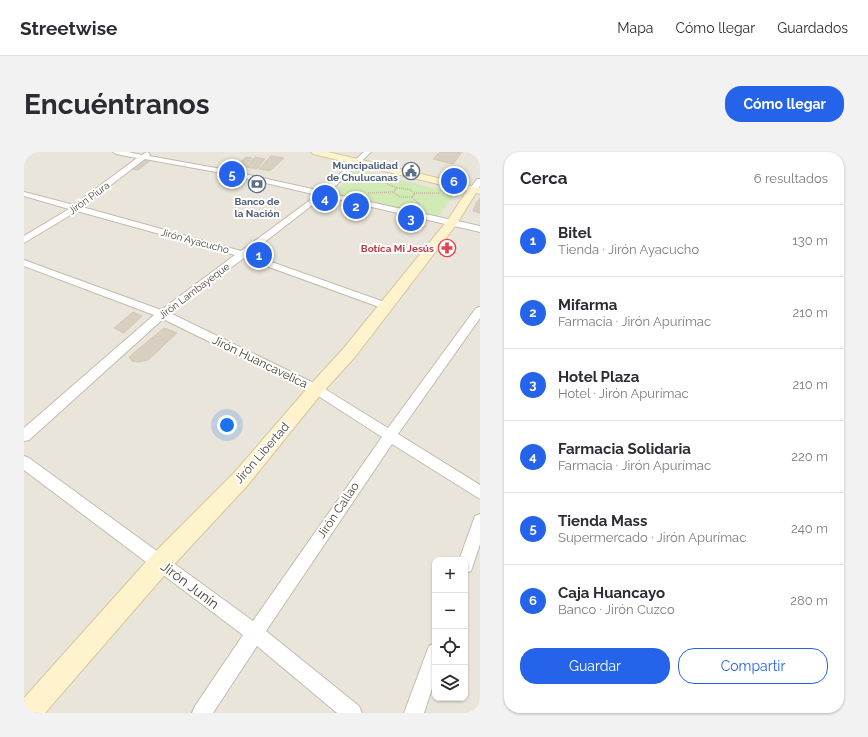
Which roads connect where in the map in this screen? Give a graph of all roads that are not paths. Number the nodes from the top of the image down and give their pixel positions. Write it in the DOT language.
graph roads {
  1 [pos="116,152"];
  2 [pos="316,152"];
  3 [pos="368,152"];
  4 [pos="147,155"];
  5 [pos="357,162"];
  6 [pos="478,187"];
  7 [pos="323,193"];
  8 [pos="24,194"];
  9 [pos="76,208"];
  10 [pos="452,223"];
  11 [pos="480,230"];
  12 [pos="24,240"];
  13 [pos="242,254"];
  14 [pos="24,263"];
  15 [pos="386,306"];
  16 [pos="480,310"];
  17 [pos="162,314"];
  18 [pos="316,389"];
  19 [pos="389,435"];
  20 [pos="24,436"];
  21 [pos="24,462"];
  22 [pos="480,493"];
  23 [pos="480,521"];
  24 [pos="468,557"];
  25 [pos="160,562"];
  26 [pos="254,632"];
  27 [pos="432,661"];
  28 [pos="28,713"];
  29 [pos="202,713"];
  30 [pos="352,713"];
  31 [pos="414,713"];
  1 -- 4 [label="street"];
  2 -- 5 [label="street"];
  3 -- 5 [label="street, Jirón Lambayeque"];
  4 -- 7 [label="street"];
  4 -- 9 [label="street, Jirón Piura"];
  5 -- 6 [label="street"];
  5 -- 7 [label="street, Jirón Lambayeque"];
  6 -- 10 [label="street, Jirón Libertad"];
  7 -- 10 [label="street"];
  7 -- 13 [label="street, Jirón Lambayeque"];
  8 -- 9 [label="street, Jirón Ayacucho"];
  9 -- 12 [label="street, Jirón Piura"];
  9 -- 13 [label="street, Jirón Ayacucho"];
  10 -- 11 [label="street"];
  10 -- 15 [label="street, Jirón Libertad"];
  13 -- 15 [label="street, Jirón Ayacucho"];
  13 -- 17 [label="street, Jirón Lambayeque"];
  14 -- 17 [label="street, Jirón Huancavelica"];
  15 -- 18 [label="street, Jirón Libertad"];
  16 -- 19 [label="street, Jirón Callao"];
  17 -- 18 [label="street, Jirón Huancavelica"];
  17 -- 20 [label="street, Jirón Lambayeque"];
  18 -- 19 [label="street, Jirón Huancavelica"];
  18 -- 25 [label="street, Jirón Libertad"];
  19 -- 22 [label="street, Jirón Huancavelica"];
  19 -- 26 [label="street, Jirón Callao"];
  21 -- 25 [label="street, Jirón Junín"];
  23 -- 24 [label="street"];
  25 -- 26 [label="street, Jirón Junín"];
  25 -- 28 [label="street, Jirón Libertad"];
  26 -- 29 [label="street, Jirón Callao"];
  26 -- 30 [label="street, Jirón Junín"];
  27 -- 31 [label="street"];
}
